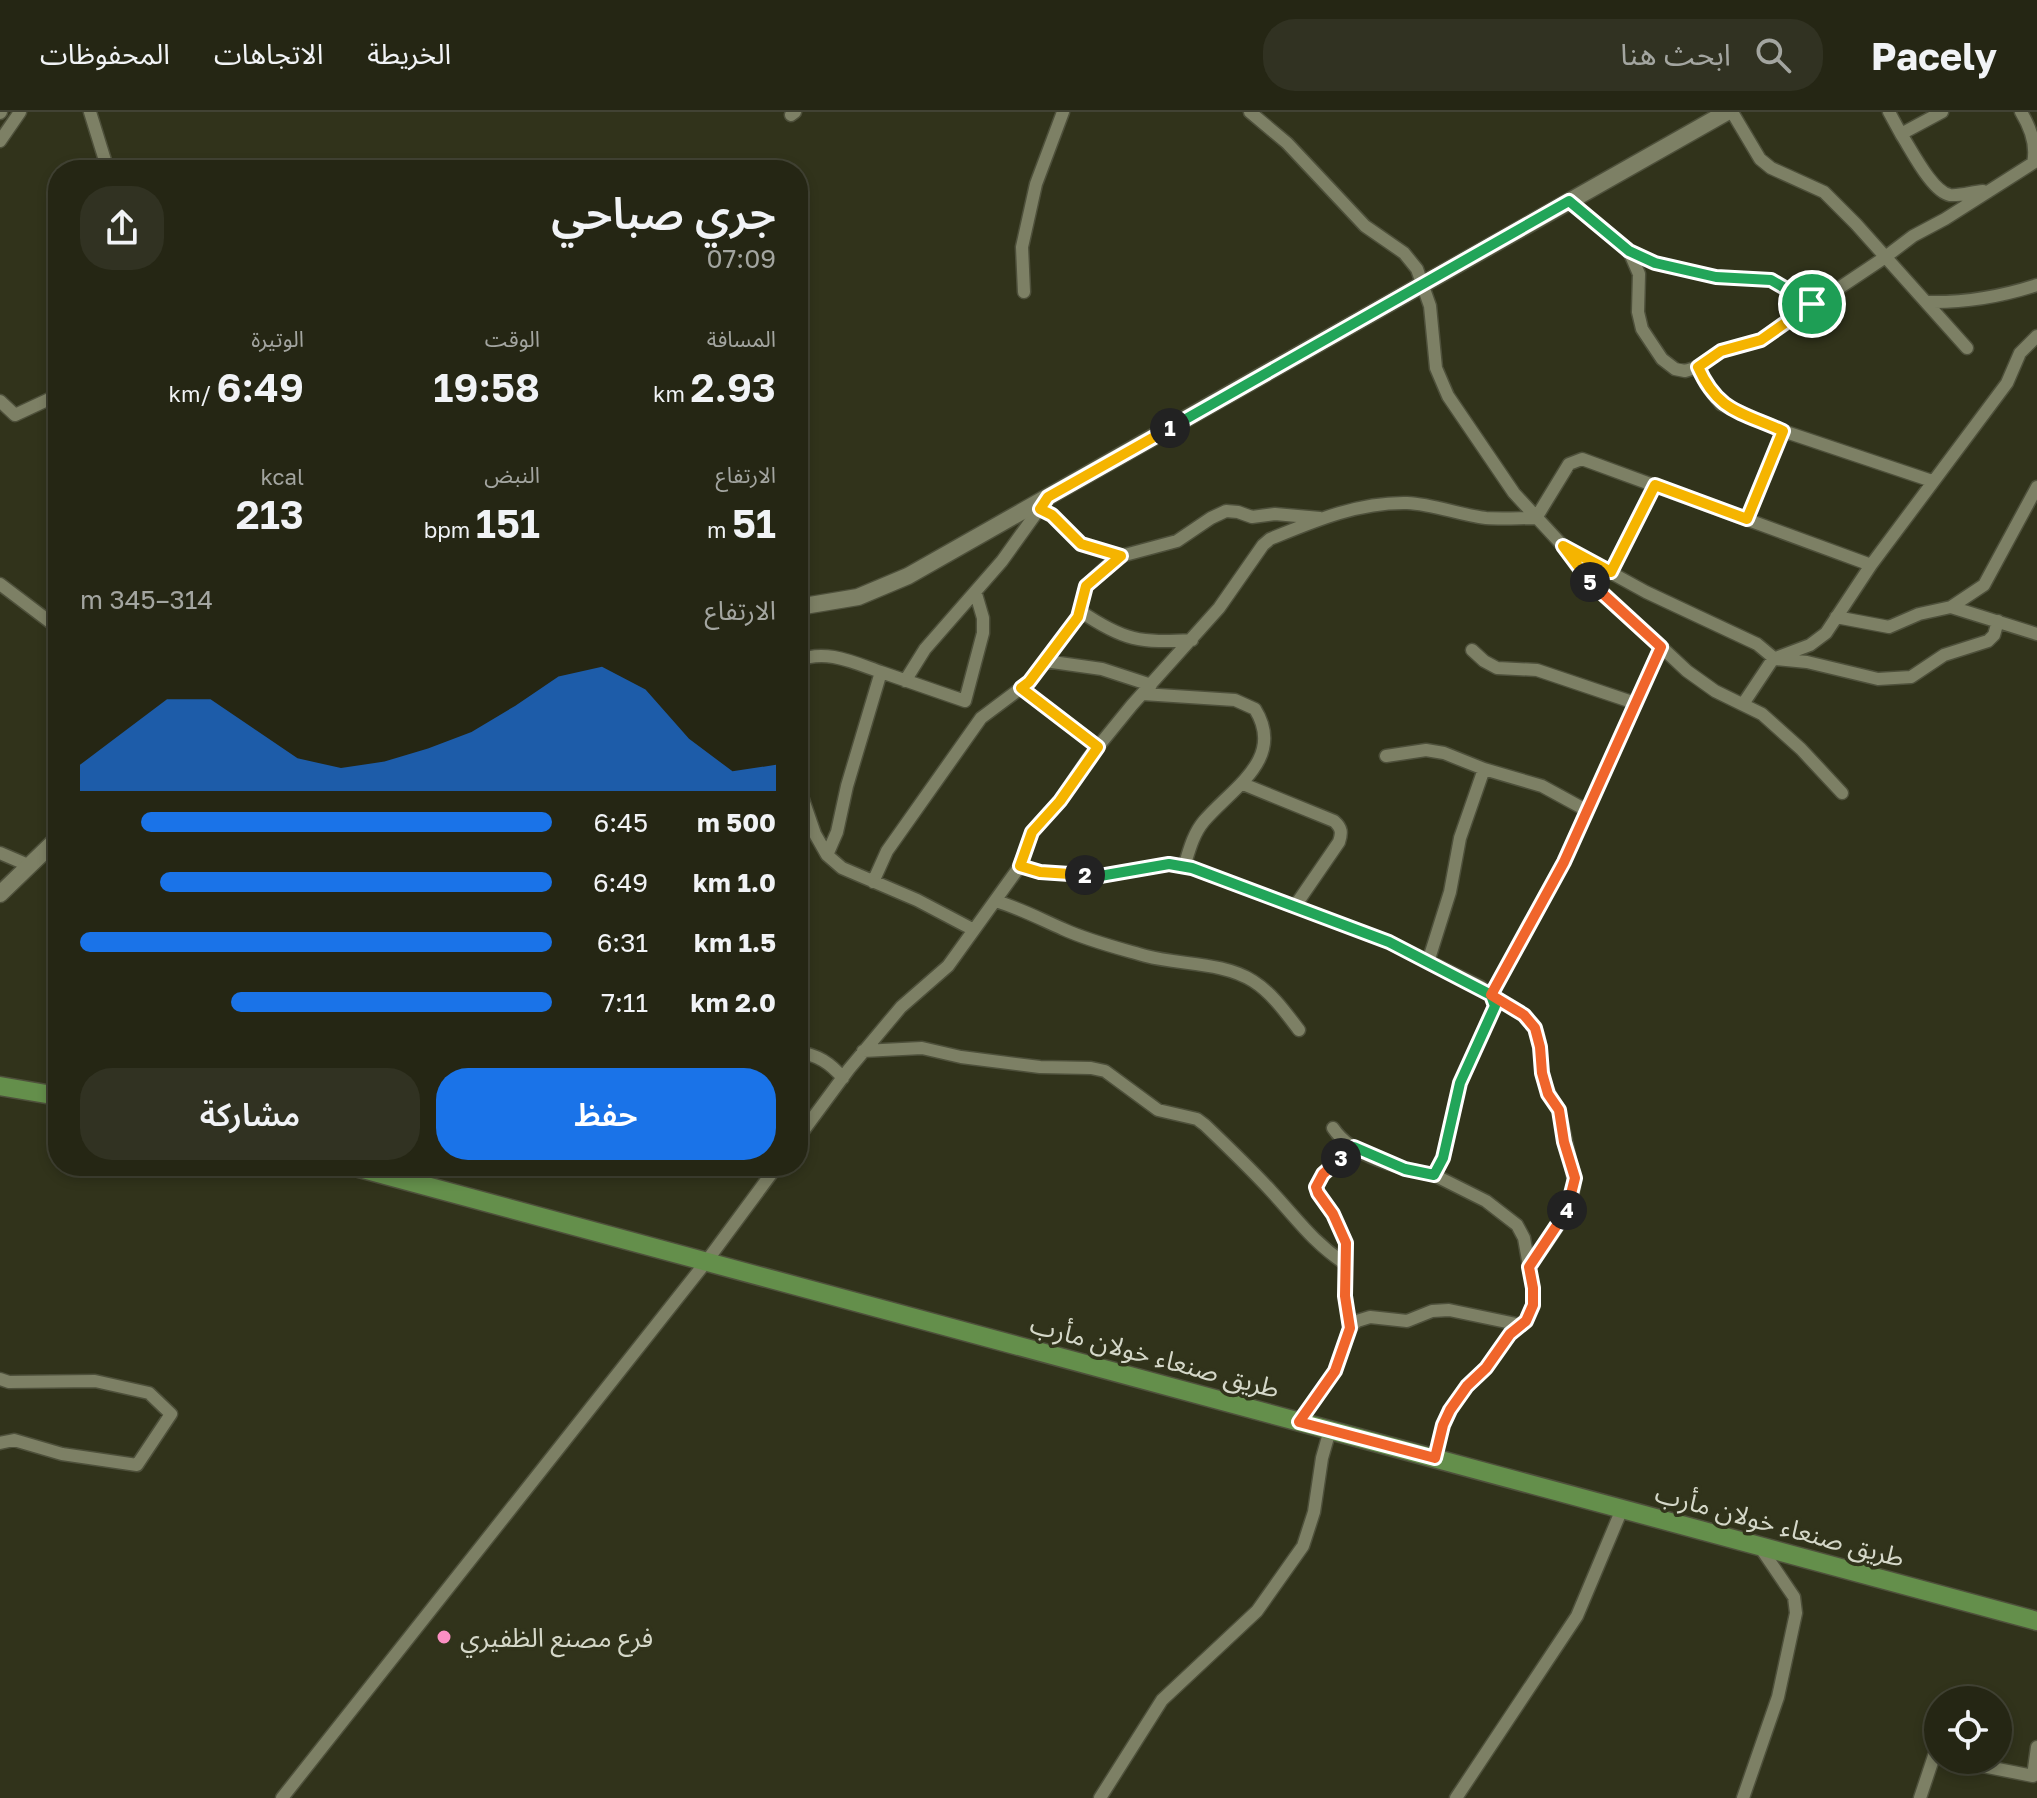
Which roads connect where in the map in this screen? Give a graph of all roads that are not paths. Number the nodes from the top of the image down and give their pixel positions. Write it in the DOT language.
graph roads {
  1 [pos="20,112"];
  2 [pos="90,112"];
  3 [pos="1063,112"];
  4 [pos="1250,112"];
  5 [pos="1730,112"];
  6 [pos="1889,112"];
  7 [pos="1942,112"];
  8 [pos="2021,112"];
  9 [pos="1901,134"];
  10 [pos="0,141"];
  11 [pos="105,160"];
  12 [pos="1989,190"];
  13 [pos="1569,201"];
  14 [pos="1629,251"];
  15 [pos="1884,258"];
  16 [pos="1423,284"];
  17 [pos="2037,285"];
  18 [pos="1024,292"];
  19 [pos="1926,302"];
  20 [pos="1812,304"];
  21 [pos="2037,336"];
  22 [pos="1967,348"];
  23 [pos="1698,367"];
  24 [pos="48,400"];
  25 [pos="0,401"];
  26 [pos="1783,431"];
  27 [pos="1932,481"];
  28 [pos="1655,485"];
  29 [pos="2037,487"];
  30 [pos="1044,503"];
  31 [pos="1325,518"];
  32 [pos="1536,518"];
  33 [pos="1747,519"];
  34 [pos="1563,546"];
  35 [pos="1121,556"];
  36 [pos="1871,565"];
  37 [pos="1611,572"];
  38 [pos="0,584"];
  39 [pos="976,594"];
  40 [pos="808,605"];
  41 [pos="1951,607"];
  42 [pos="1080,611"];
  43 [pos="1836,617"];
  44 [pos="48,620"];
  45 [pos="1998,621"];
  46 [pos="2037,634"];
  47 [pos="1192,640"];
  48 [pos="1661,647"];
  49 [pos="1472,650"];
  50 [pos="808,658"];
  51 [pos="1775,659"];
  52 [pos="1045,661"];
  53 [pos="881,672"];
  54 [pos="905,681"];
  55 [pos="1021,688"];
  56 [pos="1147,689"];
  57 [pos="965,701"];
  58 [pos="1635,703"];
  59 [pos="1743,704"];
  60 [pos="981,718"];
  61 [pos="1098,747"];
  62 [pos="1386,756"];
  63 [pos="1484,769"];
  64 [pos="1243,784"];
  65 [pos="1842,793"];
  66 [pos="1586,810"];
  67 [pos="808,814"];
  68 [pos="48,847"];
  69 [pos="0,853"];
  70 [pos="827,855"];
  71 [pos="28,865"];
  72 [pos="1020,866"];
  73 [pos="1184,867"];
  74 [pos="873,882"];
  75 [pos="0,894"];
  76 [pos="995,901"];
  77 [pos="1295,906"];
  78 [pos="974,930"];
  79 [pos="1428,962"];
  80 [pos="1491,995"];
  81 [pos="1299,1030"];
  82 [pos="863,1051"];
  83 [pos="808,1054"];
  84 [pos="843,1078"];
  85 [pos="0,1086"];
  86 [pos="48,1094"];
  87 [pos="808,1125"];
  88 [pos="1333,1128"];
  89 [pos="1354,1147"];
  90 [pos="1434,1175"];
  91 [pos="389,1176"];
  92 [pos="770,1176"];
  93 [pos="706,1262"];
  94 [pos="1344,1263"];
  95 [pos="1529,1267"];
  96 [pos="1521,1325"];
  97 [pos="1350,1328"];
  98 [pos="0,1379"];
  99 [pos="1299,1422"];
  100 [pos="1330,1430"];
  101 [pos="0,1443"];
  102 [pos="1435,1458"];
  103 [pos="1622,1509"];
  104 [pos="1760,1547"];
  105 [pos="2037,1621"];
  106 [pos="2037,1747"];
  107 [pos="1928,1774"];
  108 [pos="2010,1774"];
  109 [pos="2035,1780"];
  110 [pos="282,1798"];
  111 [pos="1100,1798"];
  112 [pos="1456,1798"];
  113 [pos="1743,1798"];
  114 [pos="1920,1798"];
  1 -- 10 [label="street"];
  2 -- 11 [label="street"];
  3 -- 18 [label="street"];
  4 -- 16 [label="street"];
  5 -- 13 [label="street"];
  5 -- 15 [label="street"];
  6 -- 9 [label="street"];
  7 -- 9 [label="street"];
  8 -- 12 [label="street"];
  9 -- 12 [label="street"];
  12 -- 15 [label="street"];
  13 -- 14 [label="street"];
  13 -- 16 [label="street"];
  14 -- 20 [label="street"];
  14 -- 23 [label="street"];
  15 -- 19 [label="street"];
  15 -- 20 [label="street"];
  16 -- 30 [label="street"];
  16 -- 32 [label="street"];
  17 -- 19 [label="street"];
  19 -- 22 [label="street"];
  20 -- 23 [label="street"];
  21 -- 27 [label="street"];
  23 -- 26 [label="street"];
  24 -- 25 [label="street"];
  26 -- 27 [label="street"];
  26 -- 33 [label="street"];
  27 -- 36 [label="street"];
  28 -- 32 [label="street"];
  28 -- 33 [label="street"];
  28 -- 37 [label="street"];
  29 -- 41 [label="street"];
  30 -- 35 [label="street"];
  30 -- 39 [label="street"];
  30 -- 40 [label="street"];
  31 -- 32 [label="street"];
  31 -- 35 [label="street"];
  31 -- 47 [label="street"];
  32 -- 34 [label="street"];
  33 -- 36 [label="street"];
  34 -- 37 [label="street"];
  34 -- 48 [label="street"];
  35 -- 42 [label="street"];
  36 -- 43 [label="street"];
  37 -- 51 [label="street"];
  38 -- 44 [label="street"];
  39 -- 54 [label="street"];
  39 -- 57 [label="street"];
  41 -- 43 [label="street"];
  41 -- 45 [label="street"];
  42 -- 47 [label="street"];
  42 -- 52 [label="street"];
  43 -- 51 [label="street"];
  45 -- 46 [label="street"];
  45 -- 51 [label="street"];
  47 -- 56 [label="street"];
  48 -- 58 [label="street"];
  48 -- 59 [label="street"];
  49 -- 58 [label="street"];
  50 -- 53 [label="street"];
  51 -- 59 [label="street"];
  52 -- 55 [label="street"];
  52 -- 56 [label="street"];
  53 -- 54 [label="street"];
  53 -- 70 [label="street"];
  54 -- 57 [label="street"];
  55 -- 60 [label="street"];
  55 -- 61 [label="street"];
  56 -- 61 [label="street"];
  56 -- 64 [label="street"];
  57 -- 60 [label="street"];
  58 -- 66 [label="street"];
  59 -- 65 [label="street"];
  60 -- 74 [label="street"];
  61 -- 72 [label="street"];
  62 -- 63 [label="street"];
  63 -- 66 [label="street"];
  63 -- 79 [label="street"];
  64 -- 73 [label="street"];
  64 -- 77 [label="street"];
  66 -- 80 [label="street"];
  67 -- 70 [label="street"];
  68 -- 71 [label="street"];
  69 -- 71 [label="street"];
  70 -- 74 [label="street"];
  71 -- 75 [label="street"];
  72 -- 73 [label="street"];
  72 -- 76 [label="street"];
  73 -- 77 [label="street"];
  74 -- 78 [label="street"];
  76 -- 78 [label="street"];
  76 -- 81 [label="street"];
  77 -- 79 [label="street"];
  78 -- 82 [label="street"];
  79 -- 80 [label="street"];
  80 -- 90 [label="street"];
  80 -- 95 [label="street"];
  82 -- 84 [label="street"];
  82 -- 94 [label="street"];
  83 -- 84 [label="street"];
  84 -- 87 [label="street"];
  85 -- 86 [label="main road"];
  88 -- 89 [label="street"];
  89 -- 90 [label="street"];
  89 -- 94 [label="street"];
  90 -- 95 [label="street"];
  91 -- 93 [label="main road, طريق صنعاء خولان مأرب"];
  92 -- 93 [label="street"];
  93 -- 99 [label="main road, طريق صنعاء خولان مأرب"];
  93 -- 110 [label="street"];
  94 -- 97 [label="street"];
  95 -- 96 [label="street"];
  96 -- 97 [label="street"];
  96 -- 102 [label="street"];
  97 -- 99 [label="street"];
  98 -- 101 [label="street"];
  99 -- 100 [label="main road, طريق صنعاء خولان مأرب"];
  100 -- 102 [label="main road, طريق صنعاء خولان مأرب"];
  100 -- 111 [label="street"];
  102 -- 103 [label="main road, طريق صنعاء خولان مأرب"];
  103 -- 104 [label="main road, طريق صنعاء خولان مأرب"];
  103 -- 112 [label="street"];
  104 -- 105 [label="main road, طريق صنعاء خولان مأرب"];
  104 -- 113 [label="street"];
  106 -- 109 [label="street"];
  107 -- 114 [label="street"];
  108 -- 109 [label="street"];
}
